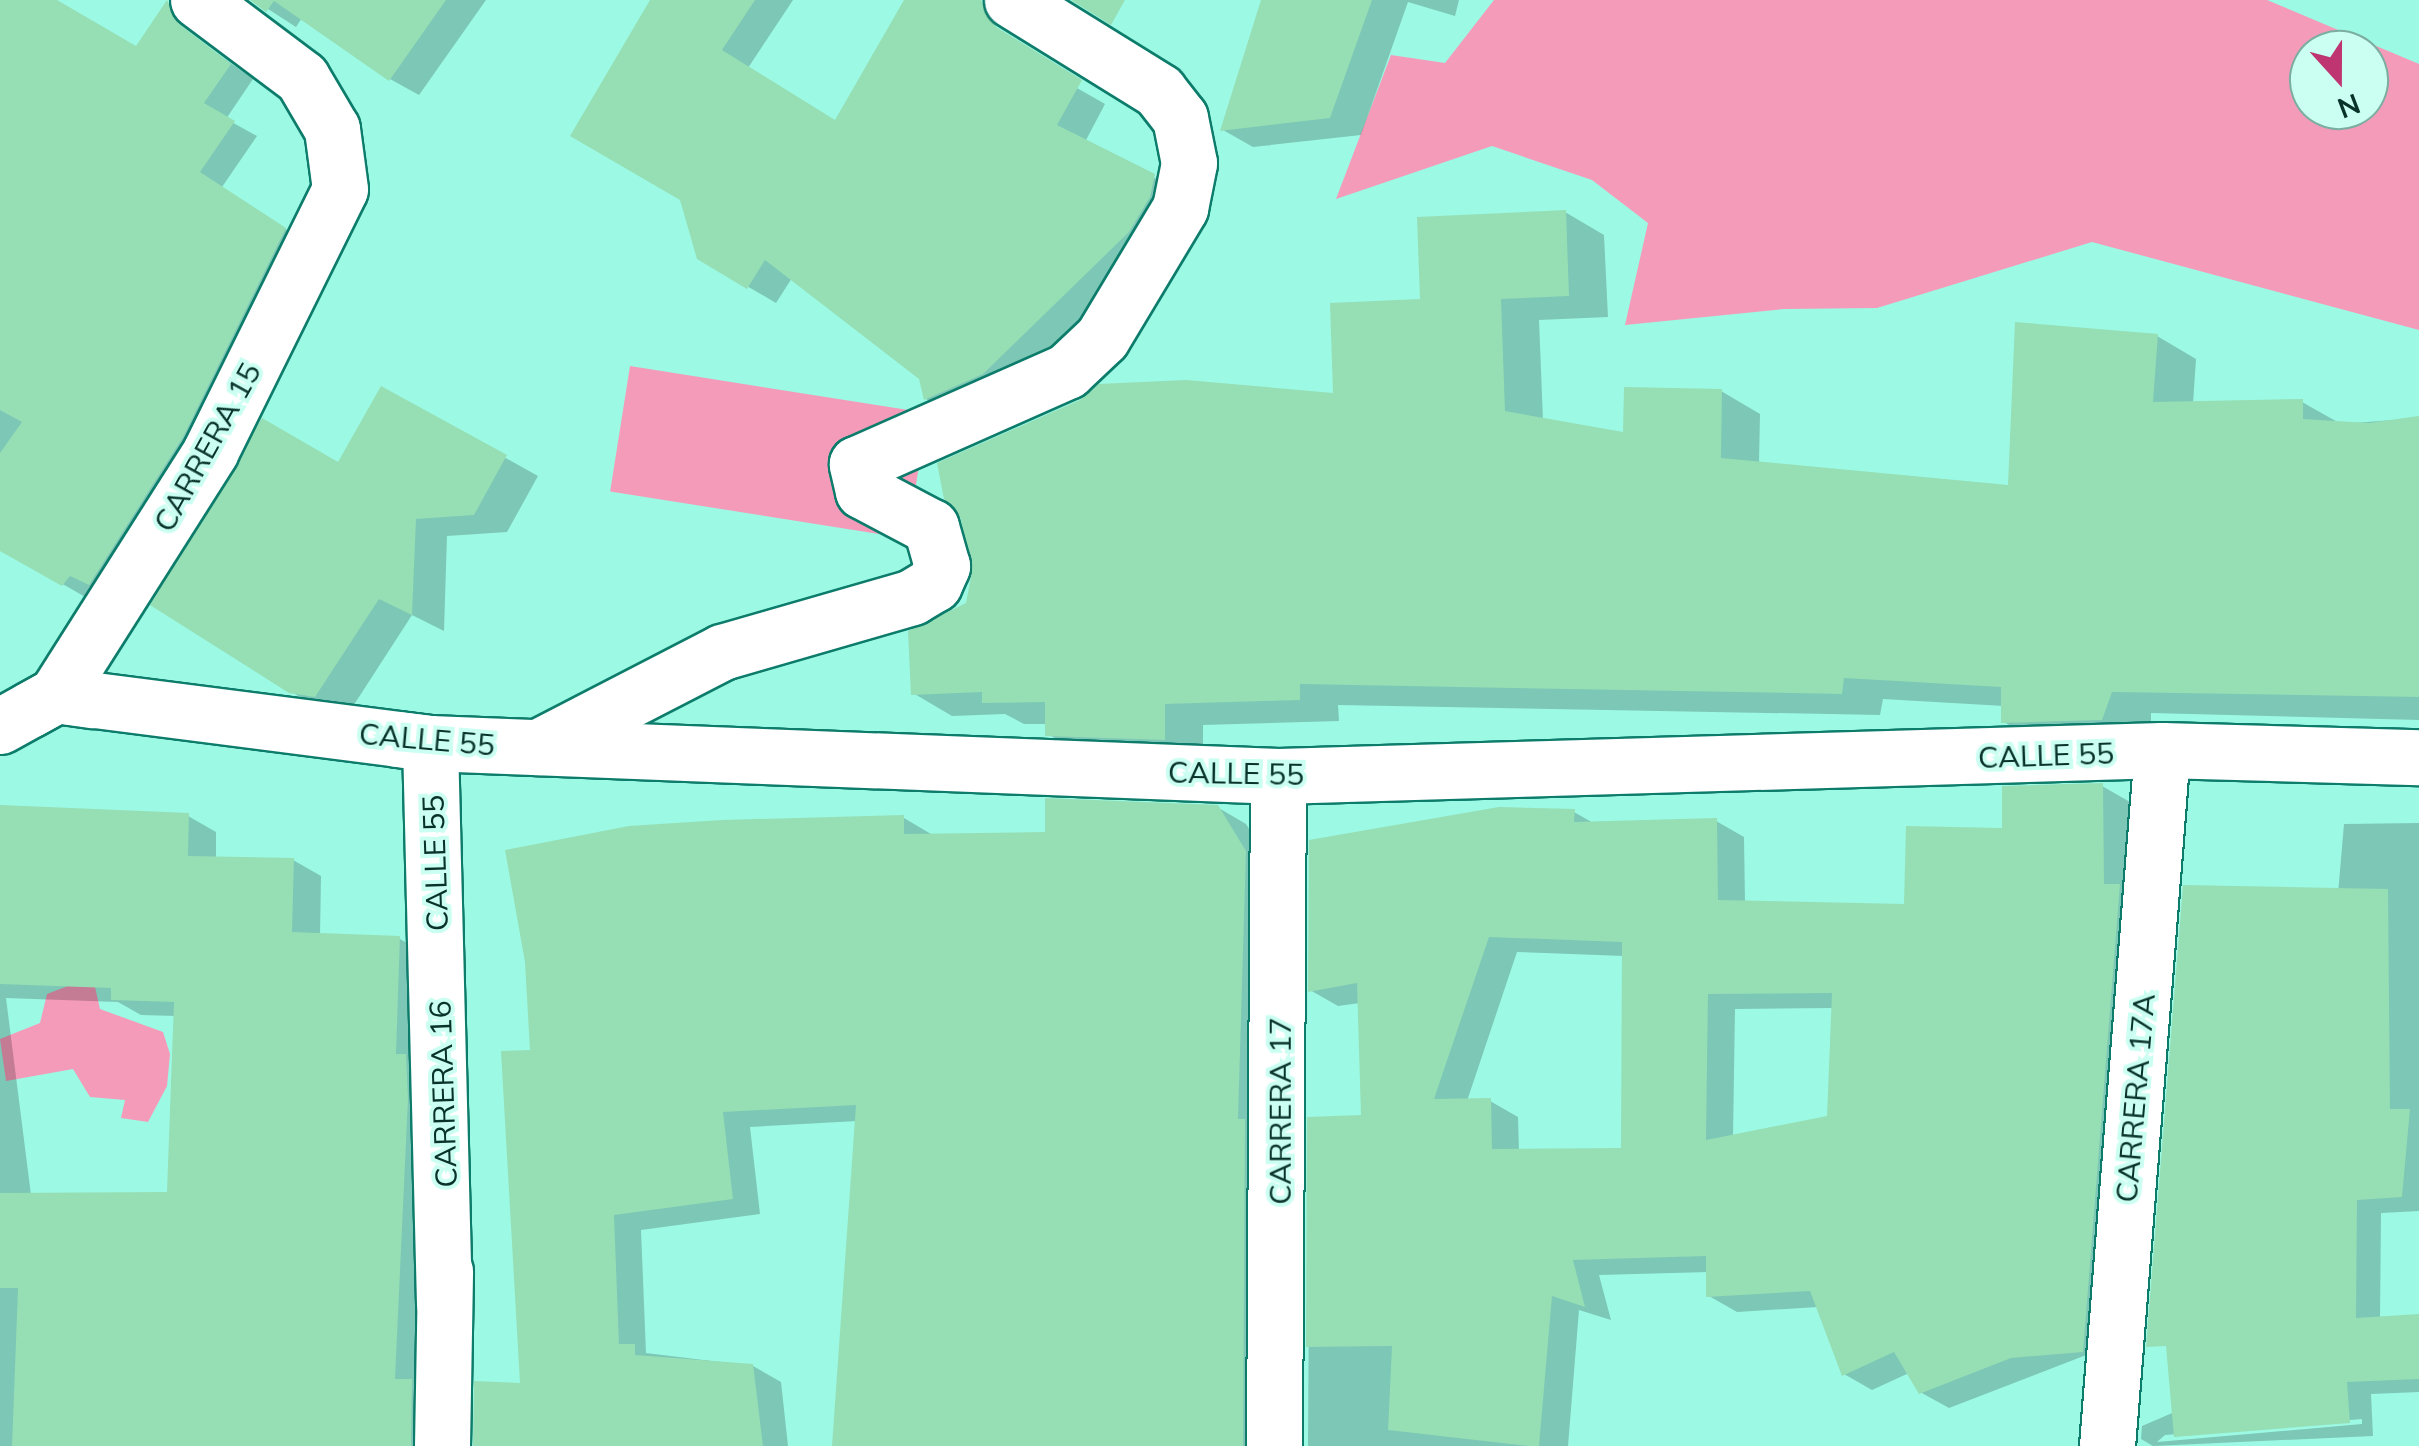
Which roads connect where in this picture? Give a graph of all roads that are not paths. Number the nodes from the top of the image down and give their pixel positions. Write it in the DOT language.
graph roads {
  1 [pos="198,0"];
  2 [pos="1012,0"];
  3 [pos="56,695"];
  4 [pos="0,726"];
  5 [pos="430,743"];
  6 [pos="538,748"];
  7 [pos="2162,750"];
  8 [pos="2419,757"];
  9 [pos="1278,776"];
  10 [pos="442,1446"];
  11 [pos="1274,1446"];
  12 [pos="2107,1446"];
  1 -- 3 [label="street, CARRERA 15"];
  2 -- 6 [label="street"];
  3 -- 4 [label="street"];
  3 -- 5 [label="street, CALLE 55"];
  5 -- 6 [label="street, CALLE 55"];
  5 -- 10 [label="street, CALLE 55"];
  6 -- 9 [label="street, CALLE 55"];
  7 -- 8 [label="street, CALLE 55"];
  7 -- 9 [label="street, CALLE 55"];
  7 -- 12 [label="street, CARRERA 17A"];
  9 -- 11 [label="street, CARRERA 17"];
}
